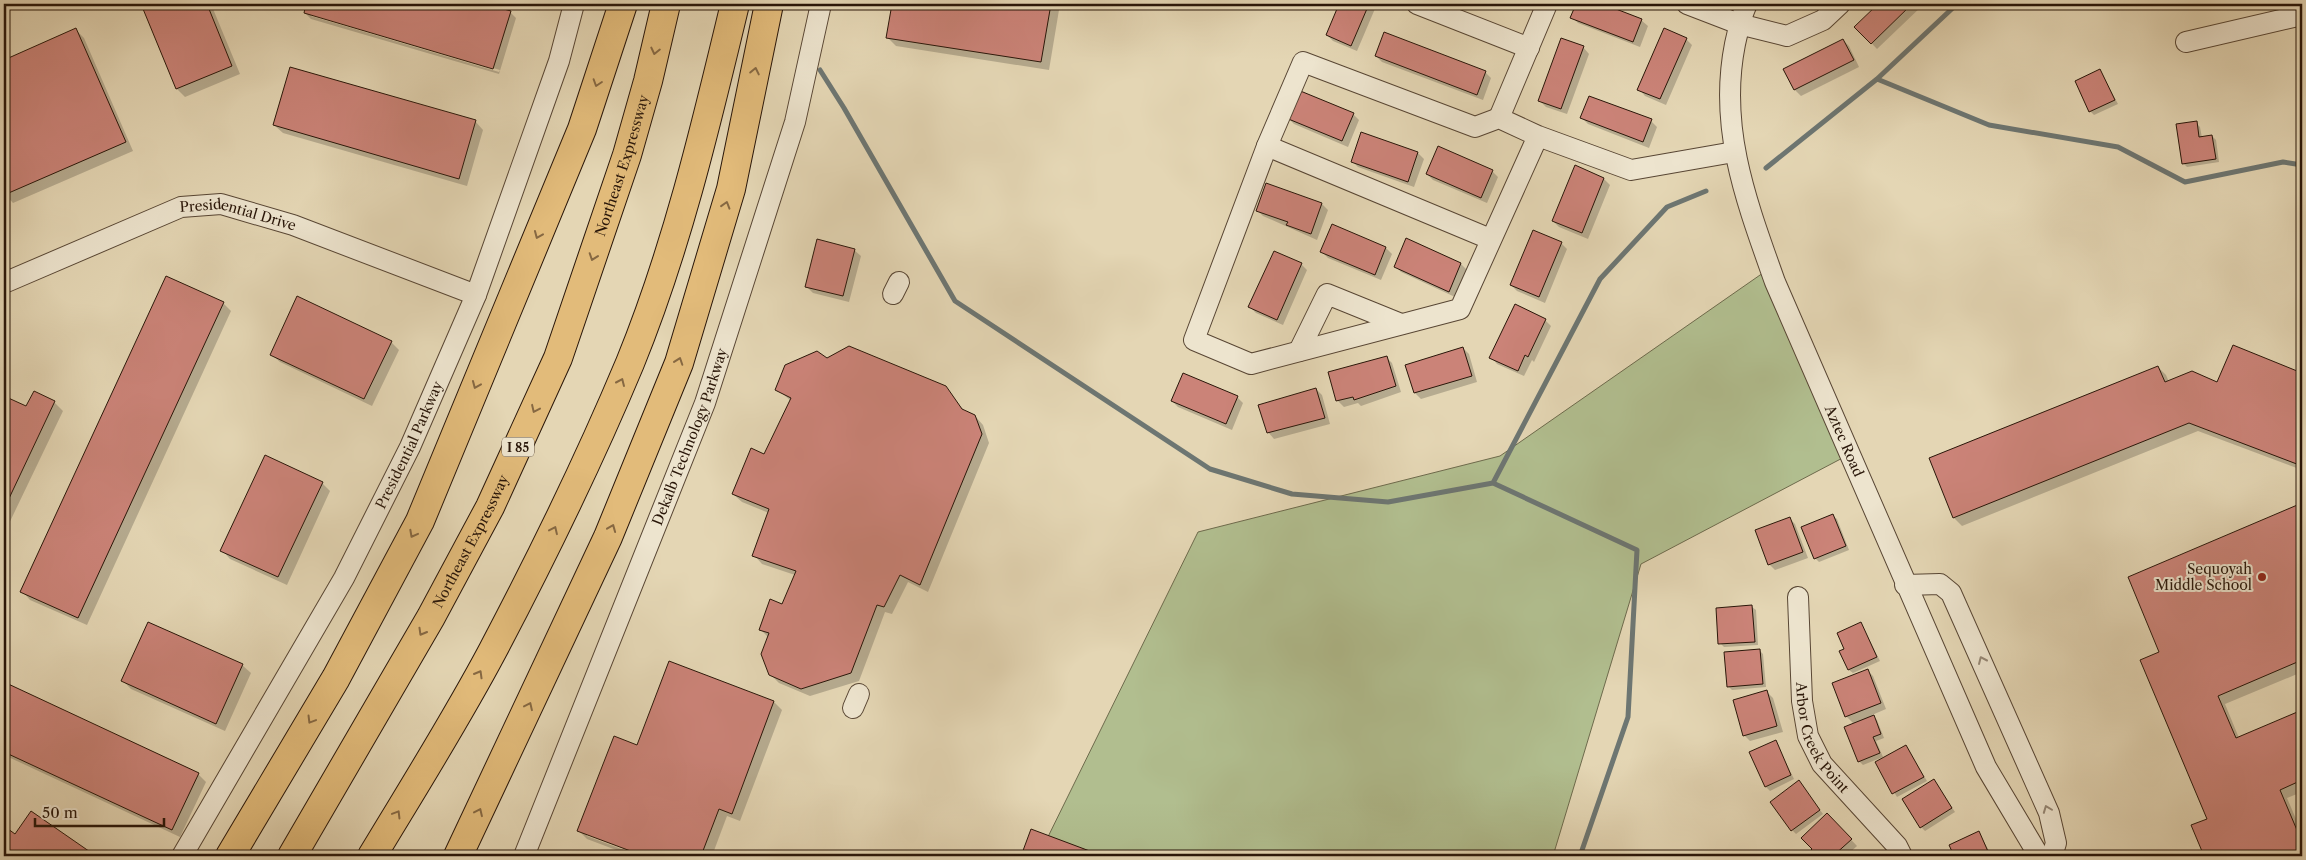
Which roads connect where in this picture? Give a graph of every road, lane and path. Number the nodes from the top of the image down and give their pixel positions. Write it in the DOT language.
graph roads {
  1 [pos="574,4"];
  2 [pos="623,4"];
  3 [pos="666,4"];
  4 [pos="735,4"];
  5 [pos="770,4"];
  6 [pos="821,4"];
  7 [pos="1417,4"];
  8 [pos="1548,4"];
  9 [pos="1687,4"];
  10 [pos="1747,4"];
  11 [pos="1840,4"];
  12 [pos="1708,7"];
  13 [pos="2302,15"];
  14 [pos="1739,24"];
  15 [pos="2186,42"];
  16 [pos="1529,48"];
  17 [pos="1499,118"];
  18 [pos="1538,136"];
  19 [pos="1267,146"];
  20 [pos="1734,152"];
  21 [pos="1490,239"];
  22 [pos="4,283"];
  23 [pos="476,295"];
  24 [pos="1401,324"];
  25 [pos="1299,352"];
  26 [pos="1905,585"];
  27 [pos="1798,597"];
  28 [pos="182,856"];
  29 [pos="230,856"];
  30 [pos="292,856"];
  31 [pos="372,856"];
  32 [pos="458,856"];
  33 [pos="524,856"];
  34 [pos="1902,856"];
  35 [pos="2040,856"];
  36 [pos="2052,856"];
  1 -- 23 [label="street, Presidential Parkway"];
  2 -- 29 [label="highway, one-way"];
  3 -- 30 [label="highway, Northeast Expressway / I 85, one-way"];
  31 -- 4 [label="highway, one-way"];
  32 -- 5 [label="highway, one-way"];
  6 -- 33 [label="street, Dekalb Technology Parkway"];
  7 -- 16 [label="street"];
  8 -- 16 [label="street"];
  9 -- 12 [label="street"];
  10 -- 14 [label="street, Aztec Road"];
  11 -- 14 [label="street"];
  12 -- 14 [label="street"];
  13 -- 15 [label="street"];
  14 -- 20 [label="street, Aztec Road"];
  16 -- 17 [label="street"];
  17 -- 18 [label="street"];
  17 -- 19 [label="street"];
  18 -- 20 [label="street"];
  18 -- 21 [label="street"];
  19 -- 21 [label="street"];
  19 -- 25 [label="street"];
  20 -- 26 [label="street, Aztec Road"];
  21 -- 24 [label="street"];
  22 -- 23 [label="street, Presidential Drive"];
  23 -- 28 [label="street, Presidential Parkway"];
  24 -- 25 [label="street"];
  24 -- 25 [label="street"];
  26 -- 35 [label="street, Aztec Road"];
  36 -- 26 [label="street, one-way"];
  27 -- 34 [label="street, Arbor Creek Point"];
}
